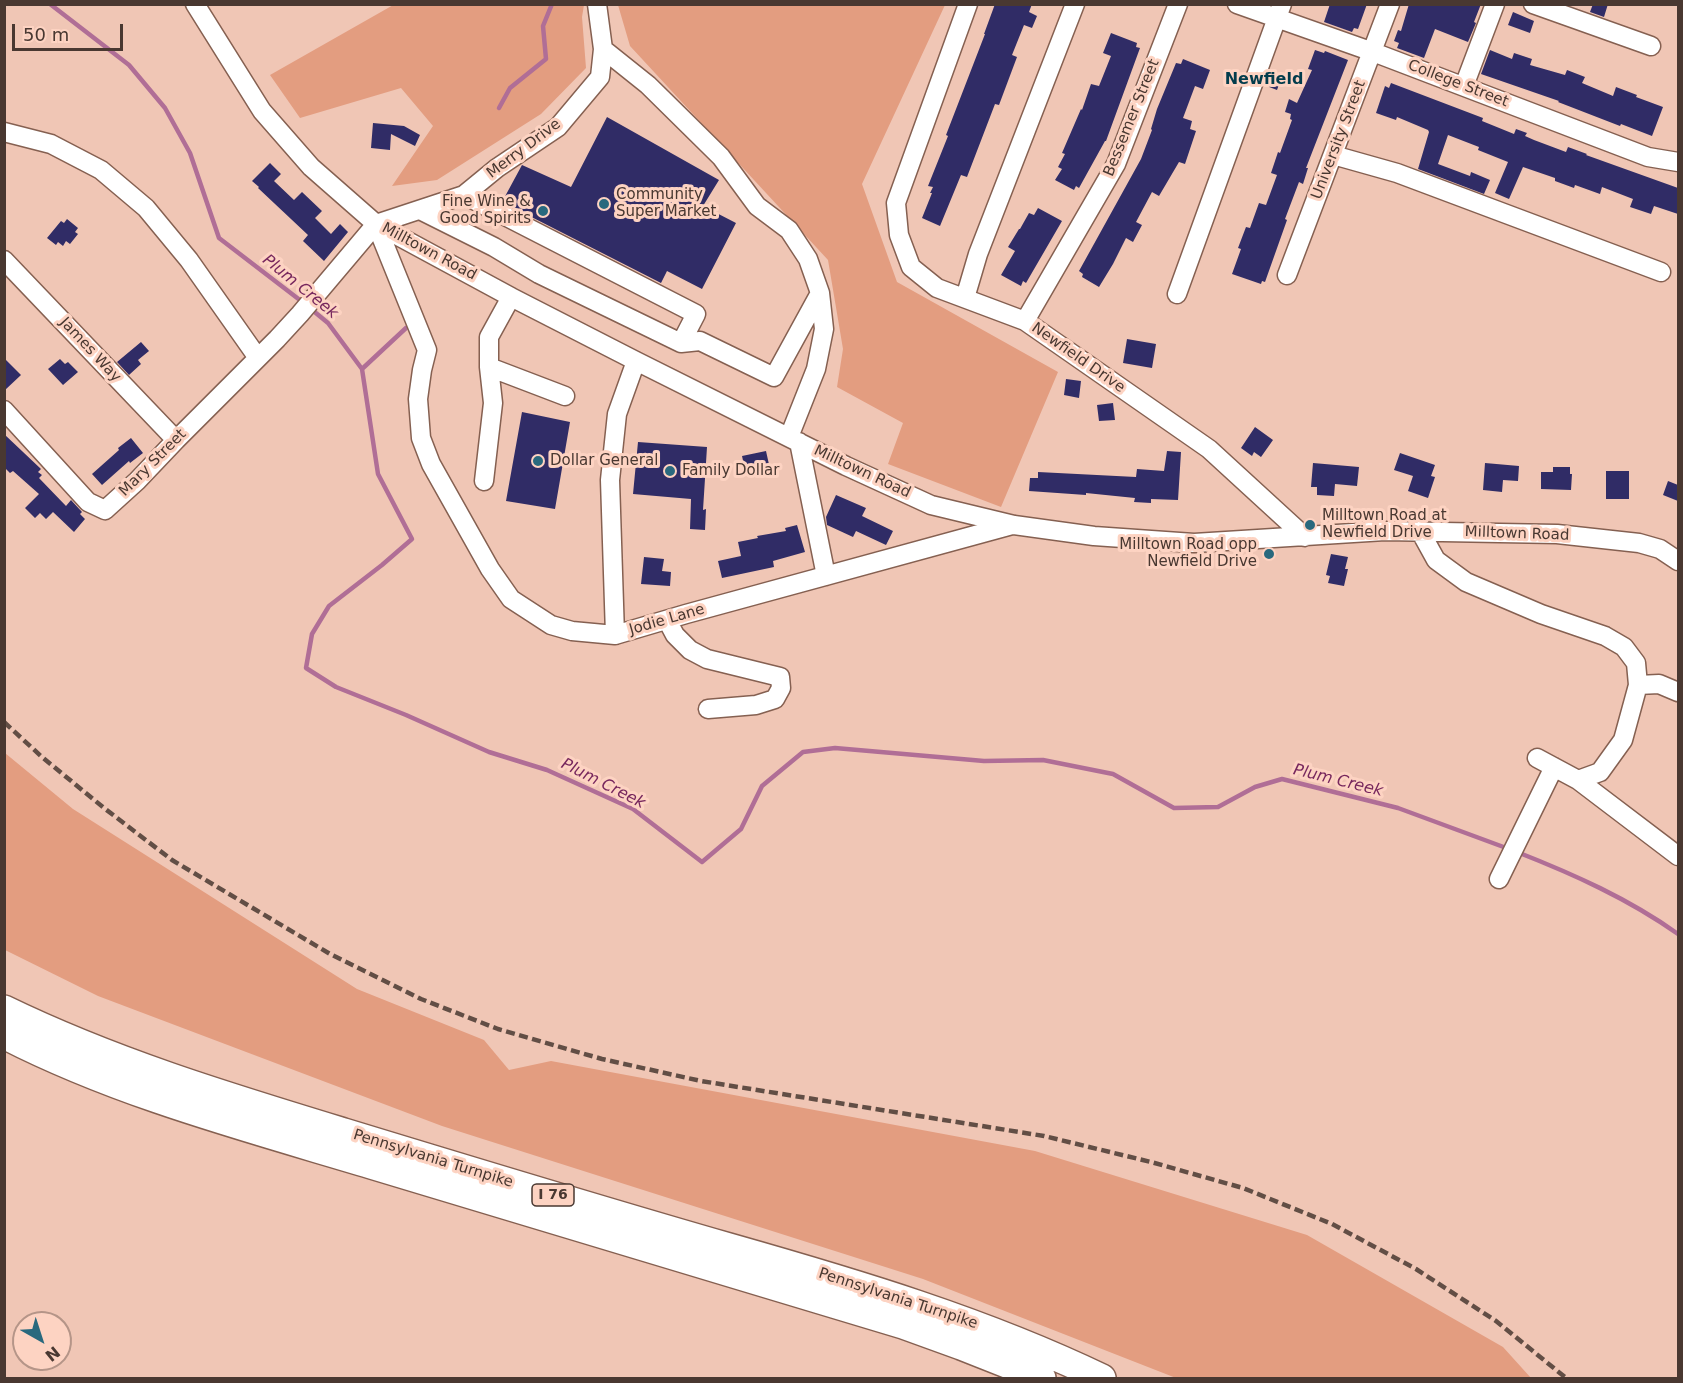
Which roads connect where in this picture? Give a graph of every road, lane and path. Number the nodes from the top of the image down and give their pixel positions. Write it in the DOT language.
graph roads {
  1 [pos="195,4"];
  2 [pos="597,4"];
  3 [pos="968,4"];
  4 [pos="1075,4"];
  5 [pos="1178,4"];
  6 [pos="1238,4"];
  7 [pos="1390,4"];
  8 [pos="1495,4"];
  9 [pos="1533,4"];
  10 [pos="1279,11"];
  11 [pos="1651,46"];
  12 [pos="603,49"];
  13 [pos="1373,52"];
  14 [pos="1464,87"];
  15 [pos="4,132"];
  16 [pos="1333,155"];
  17 [pos="1678,162"];
  18 [pos="464,195"];
  19 [pos="420,210"];
  20 [pos="376,224"];
  21 [pos="4,260"];
  22 [pos="1661,272"];
  23 [pos="539,274"];
  24 [pos="1287,275"];
  25 [pos="820,293"];
  26 [pos="1178,294"];
  27 [pos="965,298"];
  28 [pos="518,300"];
  29 [pos="1025,321"];
  30 [pos="681,343"];
  31 [pos="258,358"];
  32 [pos="636,361"];
  33 [pos="489,367"];
  34 [pos="565,396"];
  35 [pos="4,410"];
  36 [pos="176,440"];
  37 [pos="794,440"];
  38 [pos="484,481"];
  39 [pos="1014,525"];
  40 [pos="1420,531"];
  41 [pos="1305,537"];
  42 [pos="1678,561"];
  43 [pos="826,576"];
  44 [pos="667,620"];
  45 [pos="615,635"];
  46 [pos="1638,685"];
  47 [pos="1678,692"];
  48 [pos="708,709"];
  49 [pos="1537,758"];
  50 [pos="1554,767"];
  51 [pos="1578,780"];
  52 [pos="1678,856"];
  53 [pos="1499,879"];
  54 [pos="4,1010"];
  55 [pos="4,1035"];
  56 [pos="1042,1378"];
  57 [pos="1102,1378"];
  1 -- 20 [label="street, Milltown Road"];
  2 -- 12 [label="street, Merry Drive"];
  3 -- 27 [label="street, Newfield Drive"];
  4 -- 27 [label="street"];
  5 -- 29 [label="street, Bessemer Street"];
  6 -- 10 [label="street, College Street"];
  7 -- 13 [label="street, University Street"];
  8 -- 14 [label="street"];
  9 -- 11 [label="street"];
  10 -- 13 [label="street, College Street"];
  10 -- 26 [label="street"];
  12 -- 18 [label="street, Merry Drive"];
  12 -- 25 [label="street"];
  13 -- 14 [label="street, College Street"];
  13 -- 16 [label="street, University Street"];
  14 -- 17 [label="street, College Street"];
  15 -- 31 [label="street"];
  16 -- 22 [label="street"];
  16 -- 24 [label="street, University Street"];
  18 -- 19 [label="street, Merry Drive"];
  18 -- 30 [label="street"];
  19 -- 20 [label="street, Merry Drive"];
  19 -- 23 [label="street"];
  20 -- 28 [label="street, Milltown Road"];
  20 -- 31 [label="street, Mary Street"];
  20 -- 45 [label="street, Jodie Lane"];
  21 -- 36 [label="street, James Way"];
  23 -- 28 [label="street"];
  23 -- 30 [label="street"];
  25 -- 30 [label="street"];
  25 -- 37 [label="street"];
  27 -- 29 [label="street, Newfield Drive"];
  28 -- 32 [label="street, Milltown Road"];
  28 -- 33 [label="street"];
  29 -- 41 [label="street, Newfield Drive"];
  31 -- 36 [label="street, Mary Street"];
  32 -- 37 [label="street, Milltown Road"];
  32 -- 45 [label="street"];
  33 -- 34 [label="street"];
  33 -- 38 [label="street"];
  35 -- 36 [label="street, Mary Street"];
  37 -- 39 [label="street, Milltown Road"];
  37 -- 43 [label="street"];
  39 -- 41 [label="street, Milltown Road"];
  39 -- 43 [label="street, Jodie Lane"];
  40 -- 41 [label="street, Milltown Road"];
  40 -- 42 [label="street, Milltown Road"];
  40 -- 46 [label="street"];
  43 -- 44 [label="street, Jodie Lane"];
  44 -- 45 [label="street, Jodie Lane"];
  44 -- 48 [label="street"];
  46 -- 47 [label="street"];
  46 -- 51 [label="street"];
  49 -- 50 [label="street"];
  50 -- 51 [label="street"];
  50 -- 53 [label="street"];
  51 -- 52 [label="street"];
  54 -- 57 [label="highway, Pennsylvania Turnpike / I 76"];
  55 -- 56 [label="highway, Pennsylvania Turnpike / I 76"];
}
